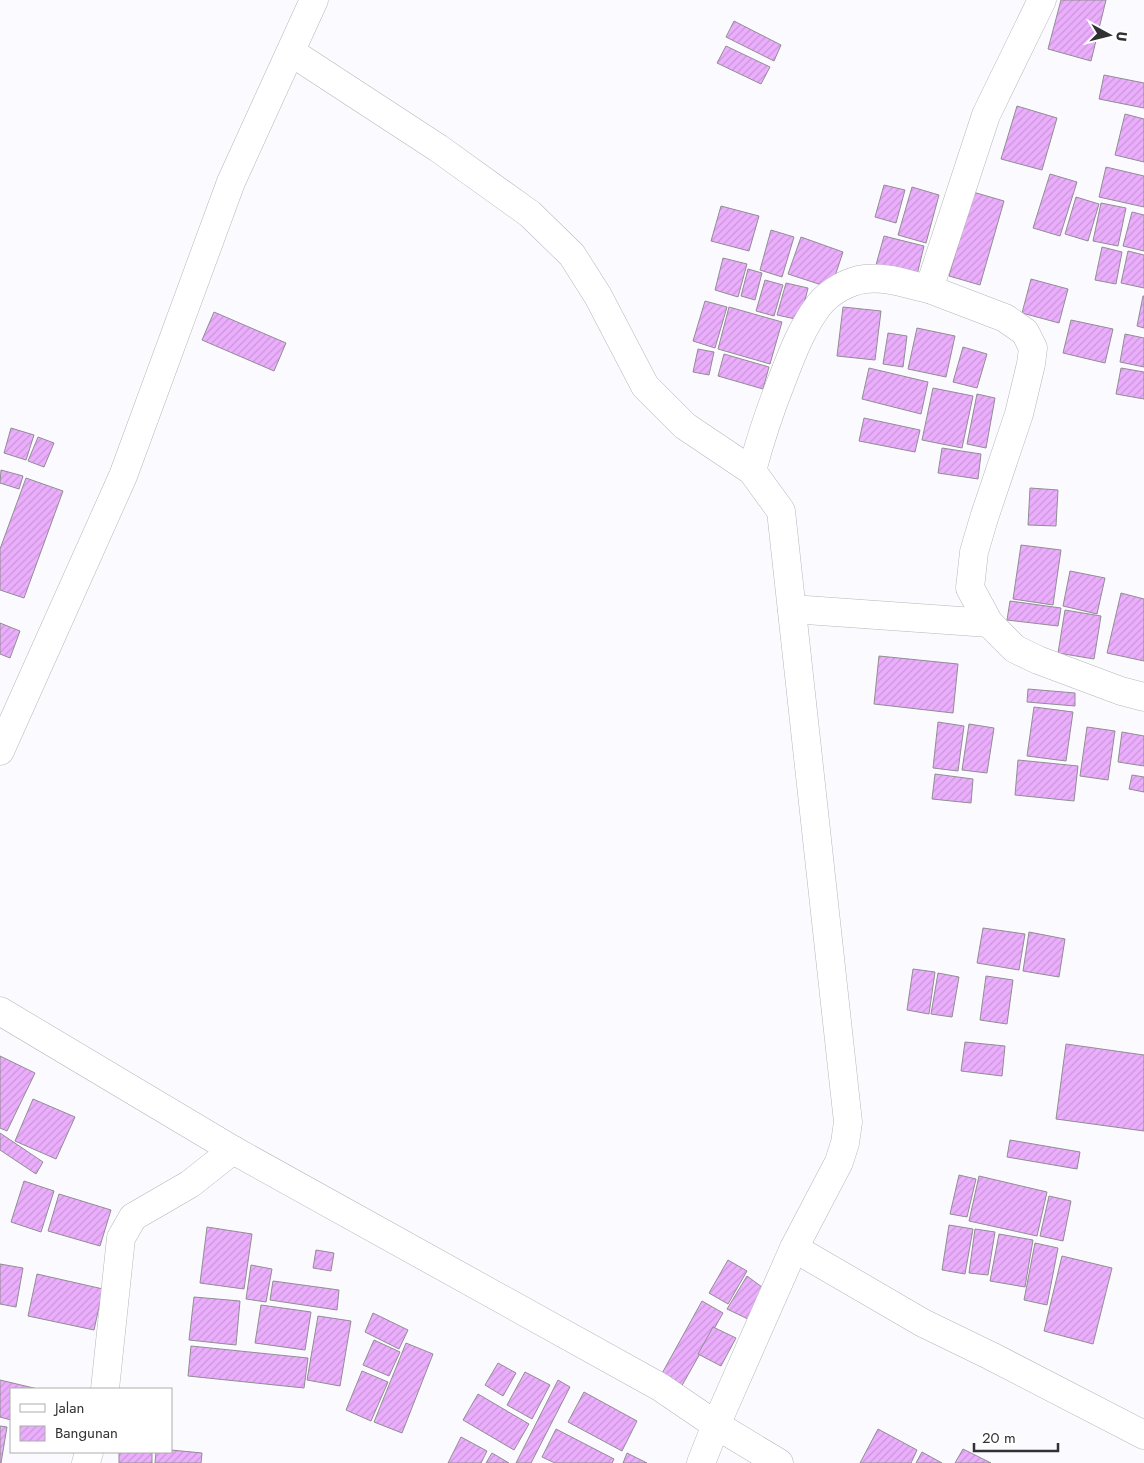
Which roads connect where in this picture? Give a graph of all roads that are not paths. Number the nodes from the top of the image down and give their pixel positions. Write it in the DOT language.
graph roads {
  1 [pos="314,0"];
  2 [pos="1042,0"];
  3 [pos="291,52"];
  4 [pos="929,289"];
  5 [pos="752,471"];
  6 [pos="792,608"];
  7 [pos="989,622"];
  8 [pos="1144,697"];
  9 [pos="8,706"];
  10 [pos="0,751"];
  11 [pos="0,1011"];
  12 [pos="233,1150"];
  13 [pos="794,1248"];
  14 [pos="105,1388"];
  15 [pos="716,1425"];
  16 [pos="1144,1436"];
  17 [pos="701,1463"];
  18 [pos="779,1463"];
  1 -- 3 [label="street"];
  2 -- 4 [label="street"];
  3 -- 5 [label="street"];
  3 -- 9 [label="street"];
  4 -- 5 [label="street"];
  4 -- 7 [label="street"];
  5 -- 6 [label="street"];
  6 -- 7 [label="street"];
  6 -- 13 [label="street"];
  7 -- 8 [label="street"];
  9 -- 10 [label="street"];
  11 -- 12 [label="street"];
  12 -- 14 [label="street"];
  12 -- 15 [label="street"];
  13 -- 15 [label="street"];
  13 -- 16 [label="street"];
  15 -- 17 [label="street"];
  15 -- 18 [label="street"];
}
